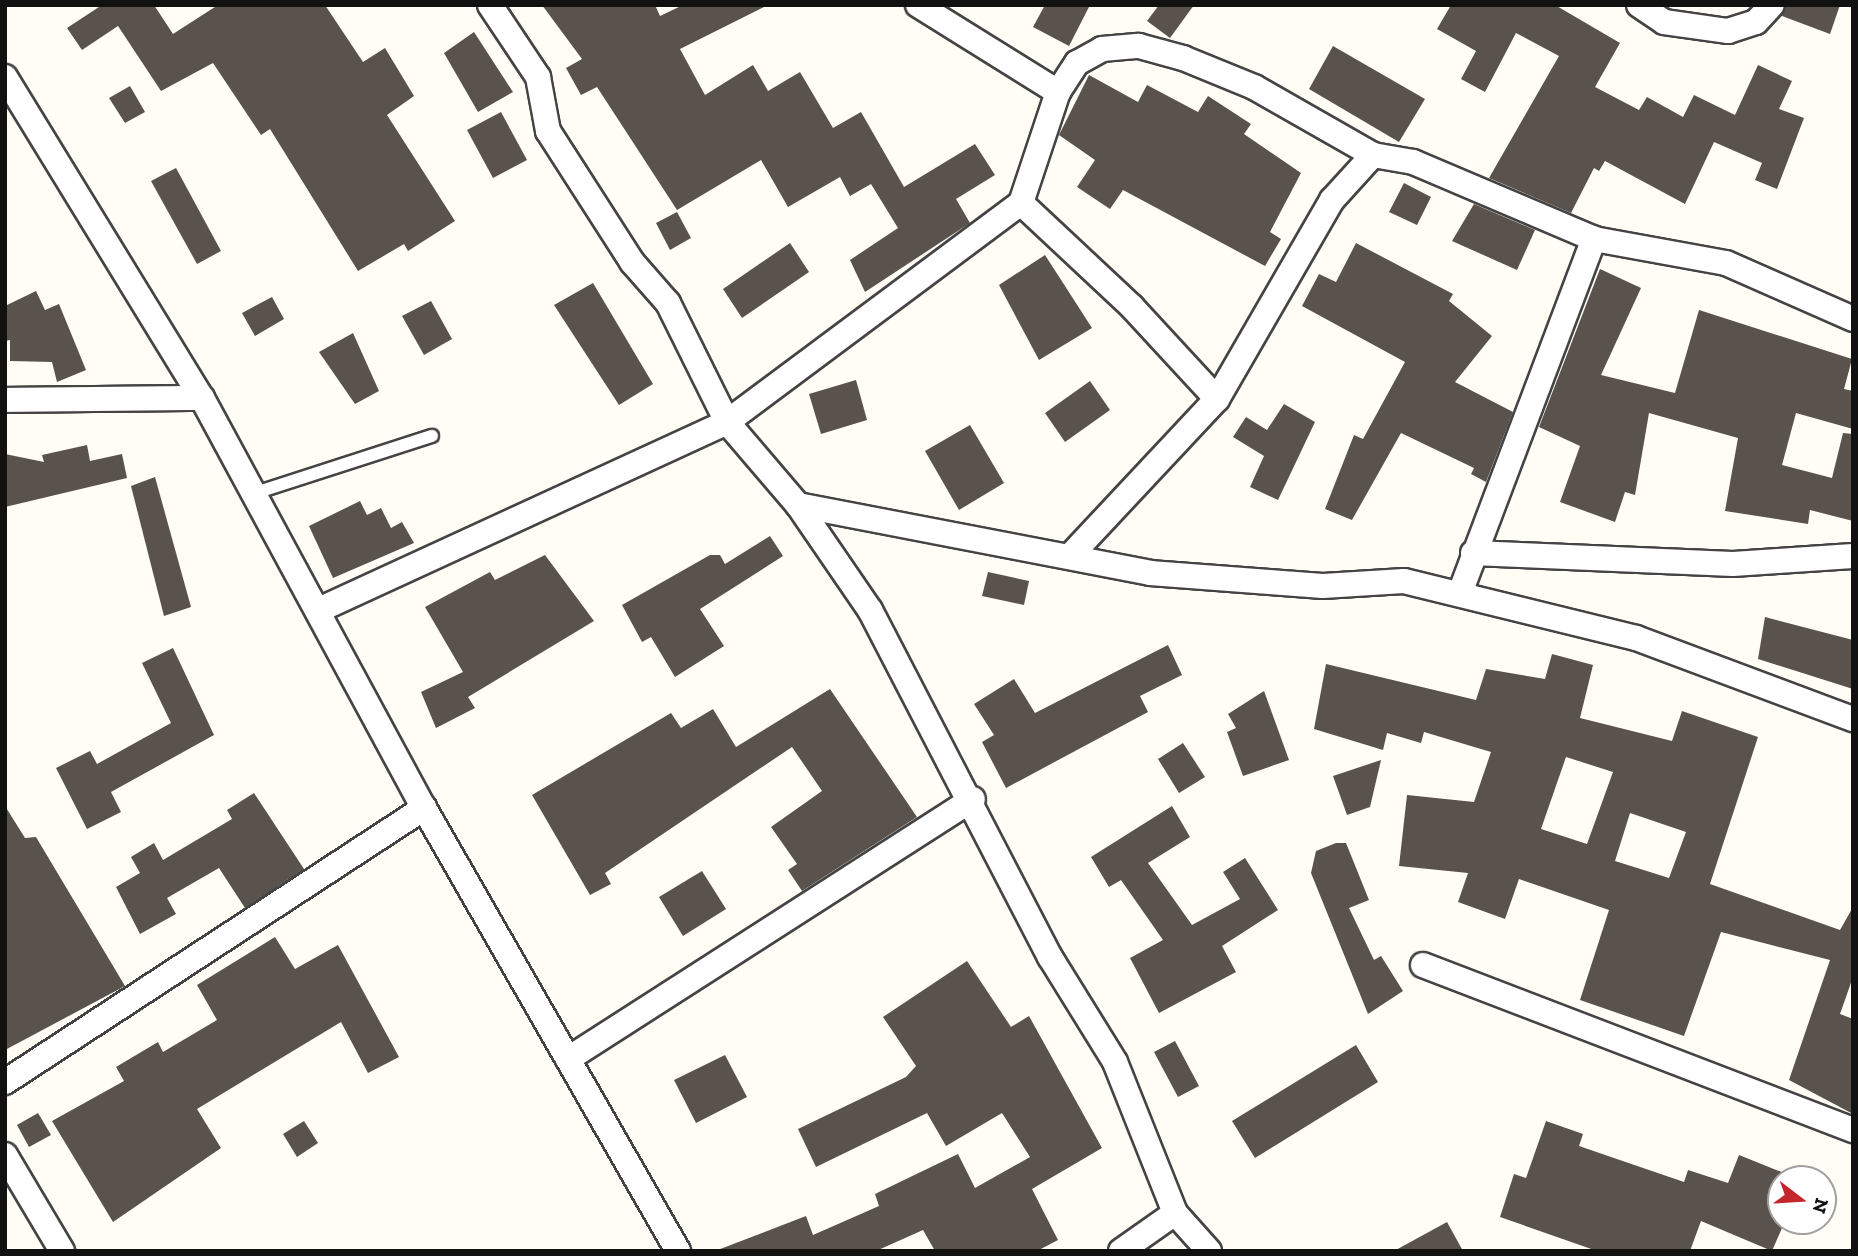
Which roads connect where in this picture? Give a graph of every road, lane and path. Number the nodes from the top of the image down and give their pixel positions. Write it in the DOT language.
graph roads {
  1 [pos="490,5"];
  2 [pos="918,5"];
  3 [pos="1639,5"];
  4 [pos="1772,5"];
  5 [pos="5,78"];
  6 [pos="1058,92"];
  7 [pos="1373,155"];
  8 [pos="1021,203"];
  9 [pos="1594,239"];
  10 [pos="1853,319"];
  11 [pos="202,398"];
  12 [pos="1217,399"];
  13 [pos="5,400"];
  14 [pos="727,422"];
  15 [pos="432,436"];
  16 [pos="255,493"];
  17 [pos="798,505"];
  18 [pos="1473,553"];
  19 [pos="1069,556"];
  20 [pos="1853,556"];
  21 [pos="1460,593"];
  22 [pos="321,609"];
  23 [pos="1853,719"];
  24 [pos="973,799"];
  25 [pos="424,808"];
  26 [pos="1423,965"];
  27 [pos="568,1059"];
  28 [pos="5,1082"];
  29 [pos="1853,1129"];
  30 [pos="5,1155"];
  31 [pos="1175,1213"];
  32 [pos="62,1251"];
  33 [pos="678,1251"];
  34 [pos="1121,1251"];
  35 [pos="1209,1251"];
  1 -- 14 [label="street"];
  2 -- 6 [label="street"];
  3 -- 4 [label="street"];
  5 -- 11 [label="street"];
  6 -- 7 [label="street"];
  6 -- 8 [label="street"];
  7 -- 9 [label="street"];
  7 -- 12 [label="street"];
  8 -- 12 [label="street"];
  8 -- 14 [label="street"];
  9 -- 10 [label="street"];
  9 -- 18 [label="street"];
  11 -- 13 [label="street"];
  11 -- 16 [label="street"];
  12 -- 19 [label="street"];
  14 -- 17 [label="street"];
  14 -- 22 [label="street"];
  15 -- 16 [label="lane"];
  16 -- 22 [label="street"];
  17 -- 19 [label="street"];
  17 -- 24 [label="street"];
  18 -- 20 [label="street"];
  18 -- 21 [label="street"];
  19 -- 21 [label="street"];
  21 -- 23 [label="street"];
  22 -- 25 [label="street"];
  24 -- 27 [label="street"];
  24 -- 31 [label="street"];
  25 -- 27 [label="street"];
  25 -- 28 [label="street"];
  26 -- 29 [label="street"];
  27 -- 33 [label="street"];
  30 -- 32 [label="street"];
  31 -- 34 [label="street"];
  31 -- 35 [label="street"];
}
